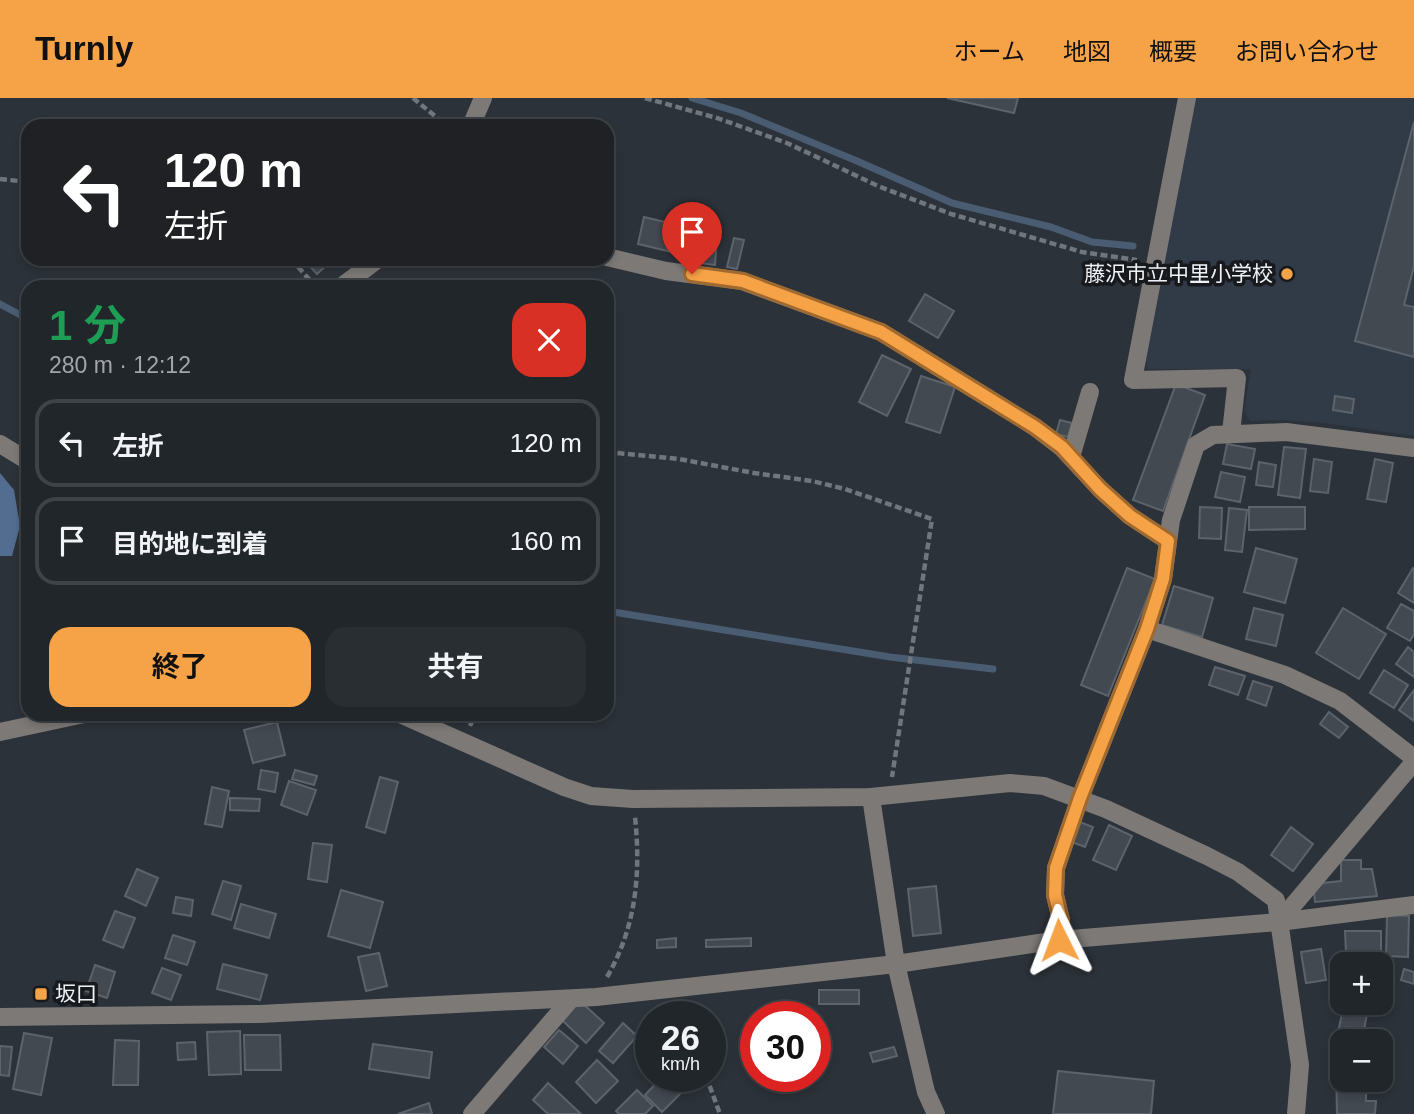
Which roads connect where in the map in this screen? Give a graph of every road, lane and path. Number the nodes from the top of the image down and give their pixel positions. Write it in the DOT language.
graph roads {
  1 [pos="413,98"];
  2 [pos="483,98"];
  3 [pos="645,98"];
  4 [pos="1187,98"];
  5 [pos="438,119"];
  6 [pos="474,119"];
  7 [pos="0,179"];
  8 [pos="21,181"];
  9 [pos="614,259"];
  10 [pos="1155,261"];
  11 [pos="296,266"];
  12 [pos="369,266"];
  13 [pos="310,280"];
  14 [pos="350,280"];
  15 [pos="1090,392"];
  16 [pos="1231,433"];
  17 [pos="0,444"];
  18 [pos="1414,448"];
  19 [pos="614,453"];
  20 [pos="21,457"];
  21 [pos="1071,457"];
  22 [pos="1168,541"];
  23 [pos="1147,629"];
  24 [pos="51,721"];
  25 [pos="416,721"];
  26 [pos="0,732"];
  27 [pos="1414,760"];
  28 [pos="890,796"];
  29 [pos="871,797"];
  30 [pos="1080,798"];
  31 [pos="633,799"];
  32 [pos="1414,905"];
  33 [pos="1279,922"];
  34 [pos="1059,940"];
  35 [pos="896,964"];
  36 [pos="596,997"];
  37 [pos="570,999"];
  38 [pos="0,1017"];
  39 [pos="712,1092"];
  40 [pos="472,1114"];
  41 [pos="720,1114"];
  42 [pos="936,1114"];
  43 [pos="1296,1114"];
  1 -- 5 [label="path"];
  2 -- 6 [label="street"];
  3 -- 10 [label="path"];
  4 -- 10 [label="street"];
  7 -- 8 [label="path"];
  9 -- 21 [label="street"];
  10 -- 16 [label="street"];
  11 -- 13 [label="path"];
  12 -- 14 [label="street"];
  15 -- 21 [label="street"];
  16 -- 18 [label="street"];
  16 -- 22 [label="street"];
  17 -- 20 [label="street"];
  19 -- 28 [label="path"];
  21 -- 22 [label="street"];
  22 -- 23 [label="street"];
  23 -- 27 [label="street"];
  23 -- 30 [label="street"];
  24 -- 26 [label="street"];
  25 -- 31 [label="street"];
  27 -- 33 [label="street"];
  28 -- 29 [label="street"];
  28 -- 30 [label="street"];
  29 -- 31 [label="street"];
  29 -- 35 [label="street"];
  30 -- 33 [label="street"];
  30 -- 34 [label="street"];
  31 -- 36 [label="path"];
  32 -- 33 [label="street"];
  33 -- 34 [label="street"];
  33 -- 43 [label="street"];
  34 -- 35 [label="street"];
  35 -- 36 [label="street"];
  35 -- 42 [label="street"];
  36 -- 37 [label="street"];
  37 -- 38 [label="street"];
  37 -- 40 [label="street"];
  39 -- 41 [label="path"];
}
